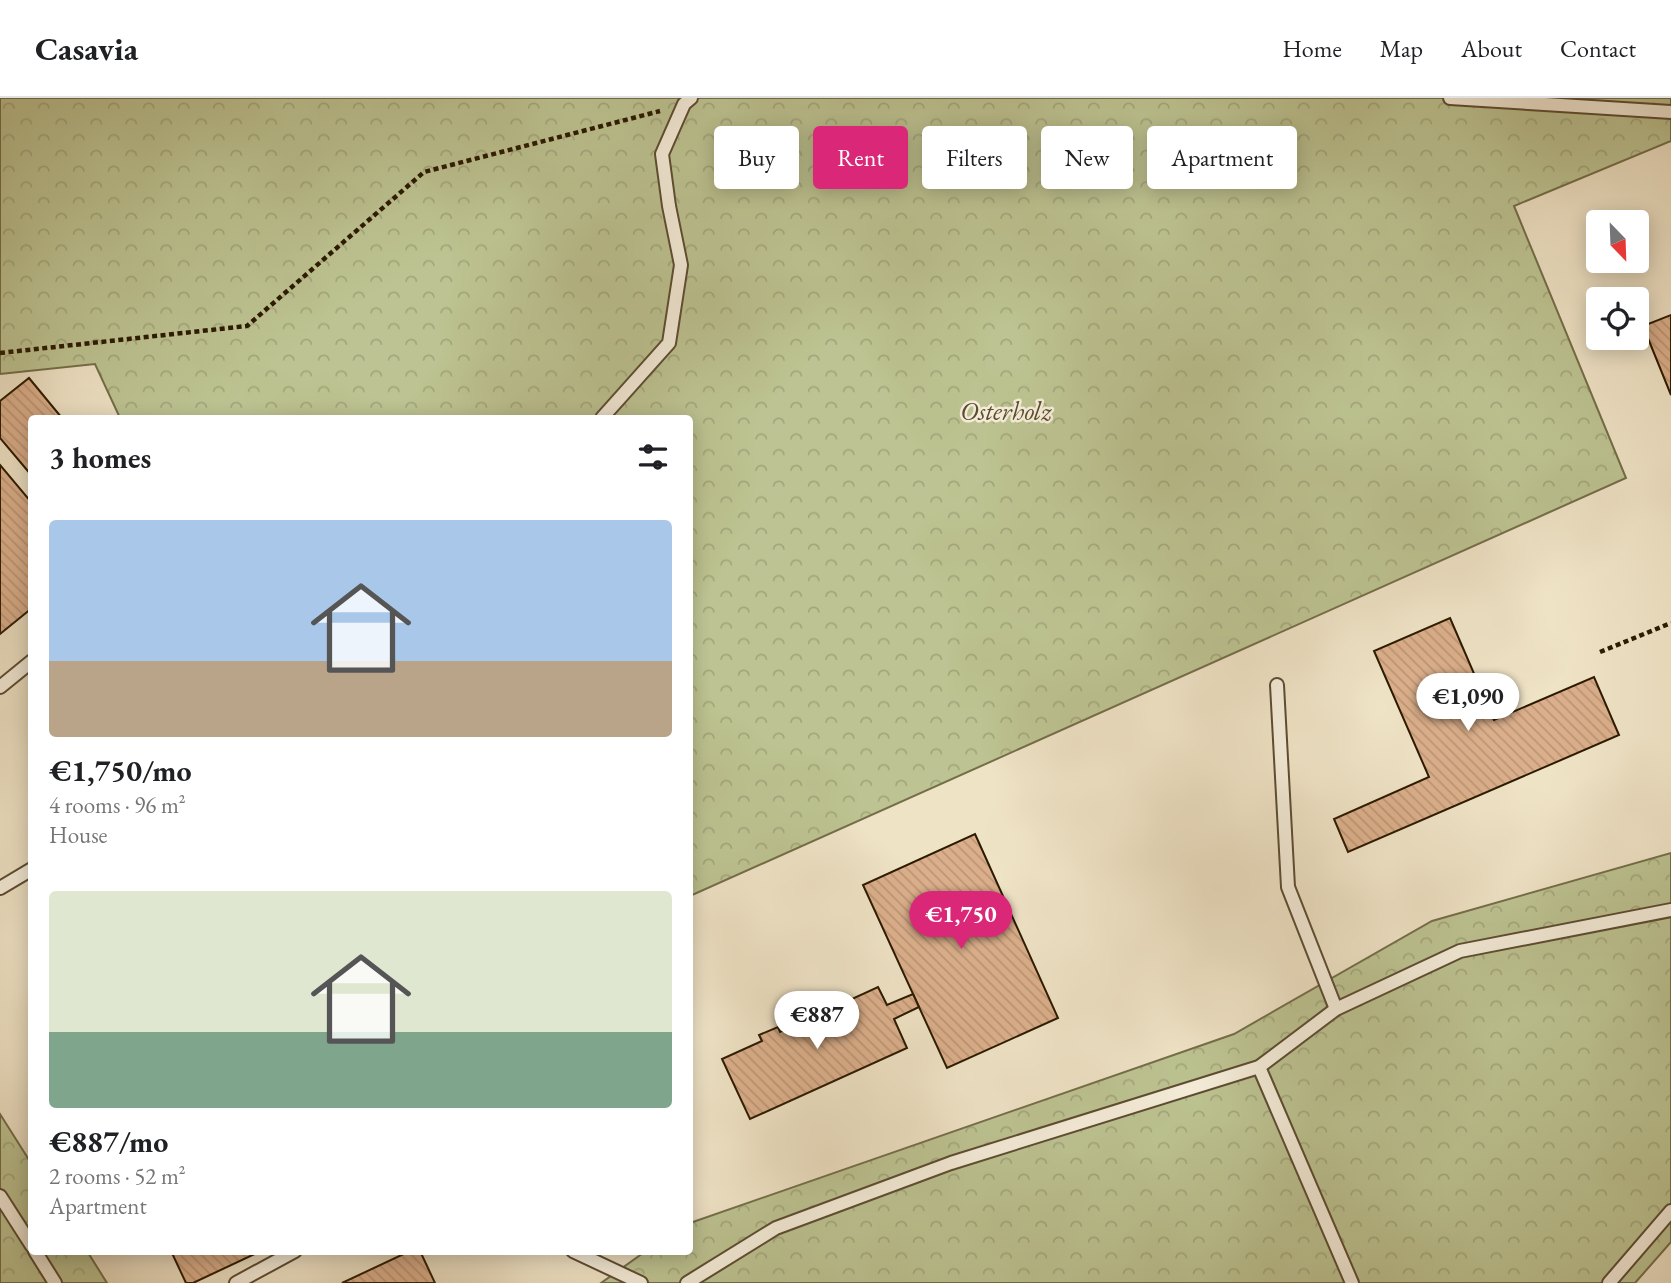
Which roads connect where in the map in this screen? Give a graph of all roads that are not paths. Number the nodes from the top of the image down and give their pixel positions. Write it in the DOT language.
graph roads {
  1 [pos="1450,98"];
  2 [pos="688,101"];
  3 [pos="1671,112"];
  4 [pos="605,415"];
  5 [pos="28,664"];
  6 [pos="1277,685"];
  7 [pos="0,687"];
  8 [pos="28,871"];
  9 [pos="0,888"];
  10 [pos="1671,911"];
  11 [pos="1336,1009"];
  12 [pos="1259,1067"];
  13 [pos="0,1196"];
  14 [pos="1671,1211"];
  15 [pos="28,1240"];
  16 [pos="38,1255"];
  17 [pos="288,1255"];
  18 [pos="582,1255"];
  19 [pos="55,1283"];
  20 [pos="236,1283"];
  21 [pos="641,1283"];
  22 [pos="687,1283"];
  23 [pos="1352,1283"];
  24 [pos="1609,1283"];
  1 -- 3 [label="lane"];
  2 -- 4 [label="lane"];
  5 -- 7 [label="lane"];
  6 -- 11 [label="lane"];
  8 -- 9 [label="lane"];
  10 -- 11 [label="lane"];
  11 -- 12 [label="lane"];
  12 -- 22 [label="lane"];
  12 -- 23 [label="lane"];
  13 -- 15 [label="lane"];
  14 -- 24 [label="lane"];
  16 -- 19 [label="lane"];
  17 -- 20 [label="lane"];
  18 -- 21 [label="lane"];
}
